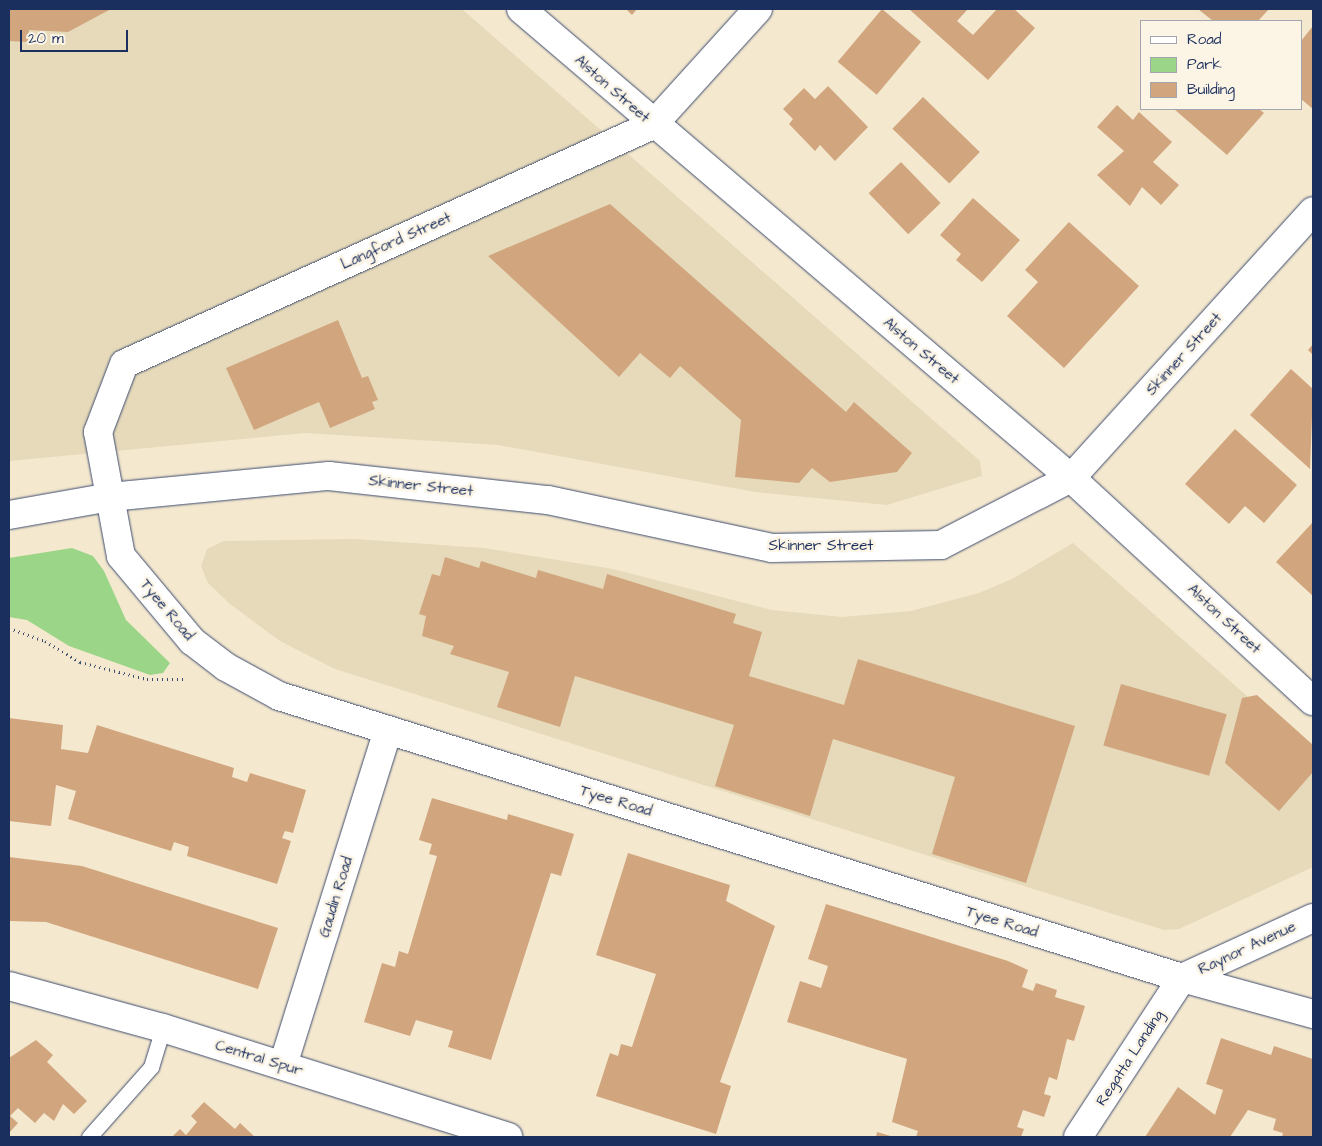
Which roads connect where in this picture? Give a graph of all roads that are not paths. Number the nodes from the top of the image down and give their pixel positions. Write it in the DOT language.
graph roads {
  1 [pos="521,9"];
  2 [pos="758,9"];
  3 [pos="653,125"];
  4 [pos="1313,211"];
  5 [pos="1071,478"];
  6 [pos="110,497"];
  7 [pos="9,515"];
  8 [pos="1313,701"];
  9 [pos="388,730"];
  10 [pos="1313,918"];
  11 [pos="1182,978"];
  12 [pos="9,986"];
  13 [pos="1313,1014"];
  14 [pos="163,1028"];
  15 [pos="283,1065"];
  16 [pos="495,1135"];
  17 [pos="89,1137"];
  18 [pos="1078,1137"];
  1 -- 3 [label="street, Alston Street"];
  2 -- 3 [label="street, Langford Street"];
  3 -- 5 [label="street, Alston Street"];
  3 -- 6 [label="street, Langford Street"];
  4 -- 5 [label="street, Skinner Street"];
  5 -- 6 [label="street, Skinner Street"];
  5 -- 8 [label="street, Alston Street"];
  6 -- 7 [label="street"];
  6 -- 9 [label="street, Tyee Road"];
  9 -- 11 [label="street, Tyee Road"];
  9 -- 15 [label="street, Gaudin Road"];
  10 -- 11 [label="street, Raynor Avenue"];
  11 -- 13 [label="street, Tyee Road"];
  11 -- 18 [label="street, Regatta Landing"];
  12 -- 14 [label="street, Central Spur"];
  14 -- 15 [label="street, Central Spur"];
  14 -- 17 [label="lane"];
  15 -- 16 [label="street, Central Spur"];
}
